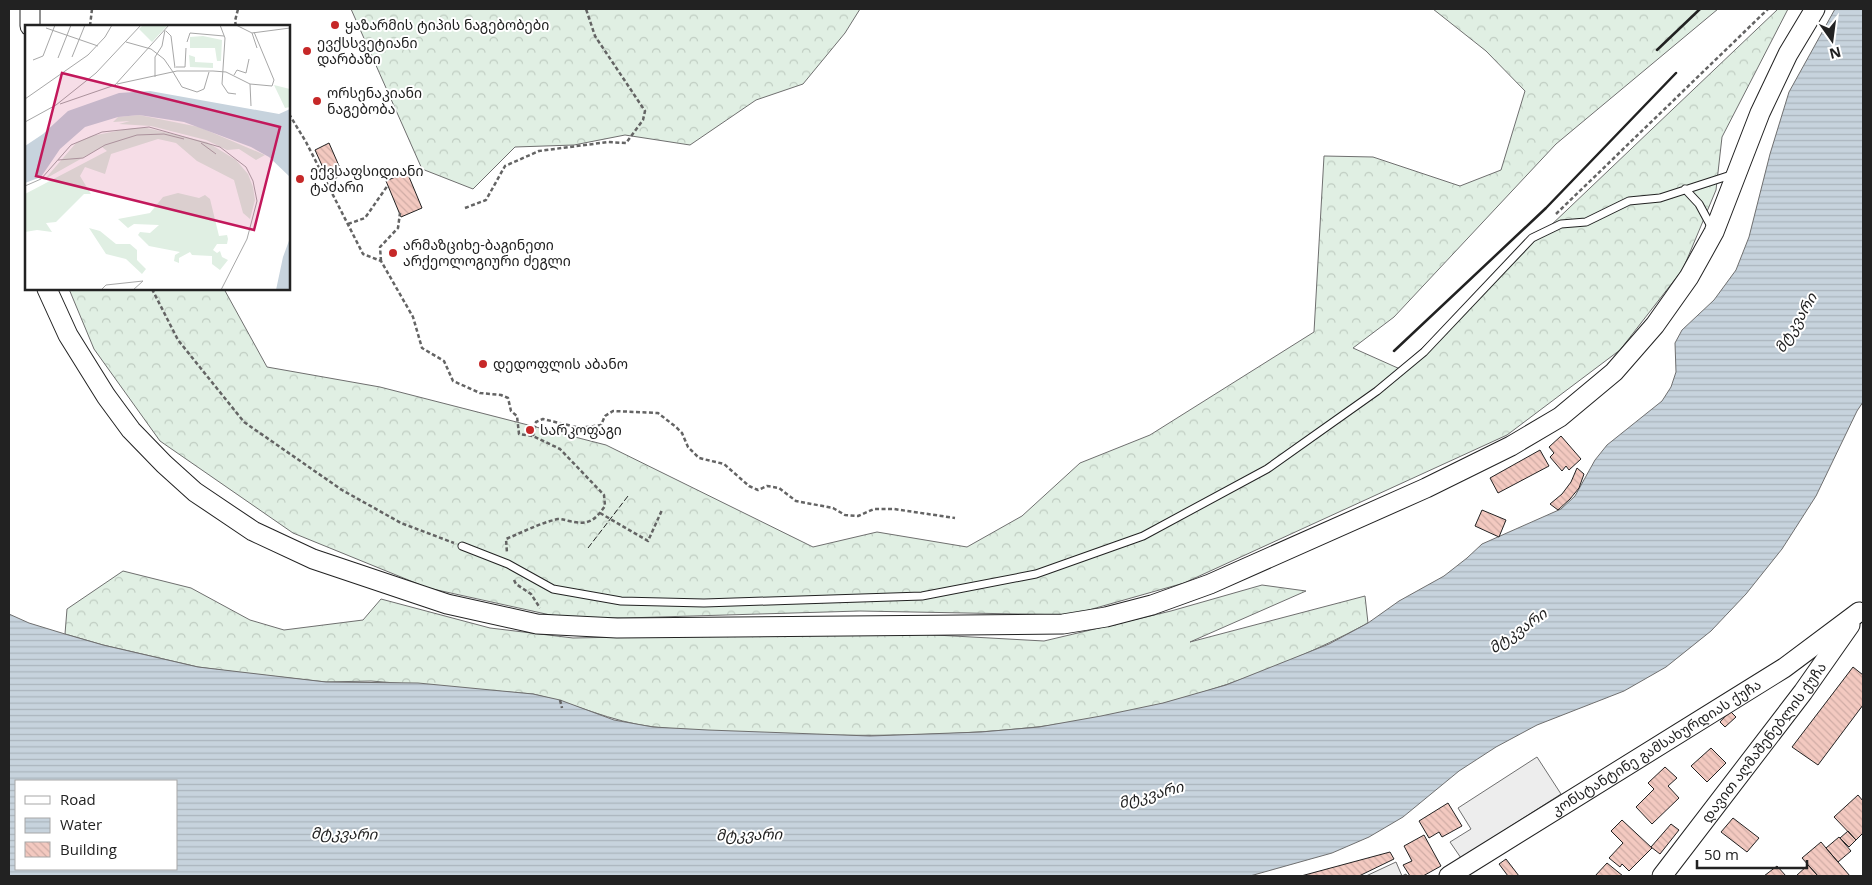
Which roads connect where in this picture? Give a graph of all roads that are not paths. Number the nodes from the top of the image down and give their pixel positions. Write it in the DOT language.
graph roads {
  1 [pos="30,9"];
  2 [pos="1815,9"];
  3 [pos="30,25"];
  4 [pos="1738,172"];
  5 [pos="1686,190"];
  6 [pos="1714,232"];
  7 [pos="47,290"];
  8 [pos="462,546"];
  9 [pos="1861,609"];
  10 [pos="1784,668"];
  11 [pos="1803,692"];
  12 [pos="1449,876"];
  13 [pos="1662,876"];
  1 -- 3 [label="main road"];
  2 -- 4 [label="main road"];
  4 -- 5 [label="lane"];
  4 -- 6 [label="main road"];
  5 -- 6 [label="lane"];
  5 -- 8 [label="lane"];
  6 -- 7 [label="main road"];
  9 -- 10 [label="main road, კონსტანტინე გამსახურდიას ქუჩა"];
  9 -- 11 [label="main road, დავით აღმაშენებლის ქუჩა"];
  10 -- 11 [label="main road"];
  10 -- 12 [label="main road, კონსტანტინე გამსახურდიას ქუჩა"];
  11 -- 13 [label="main road, დავით აღმაშენებლის ქუჩა"];
}
